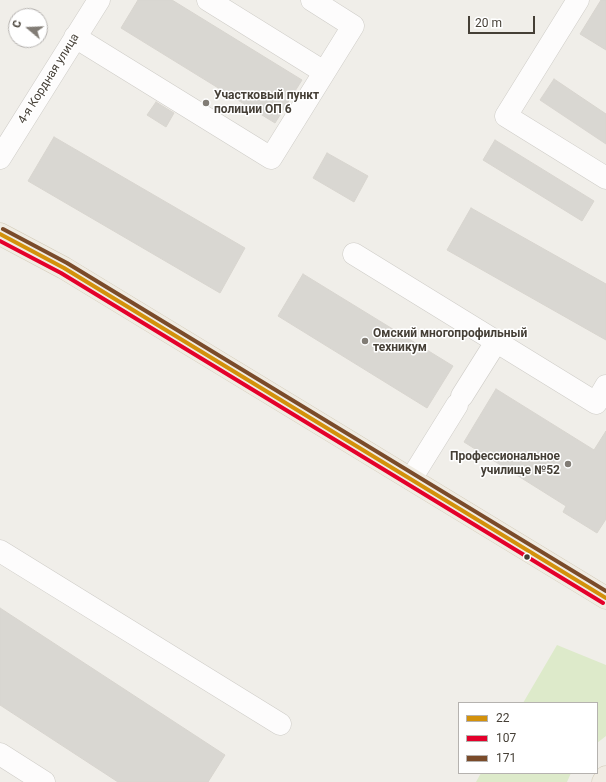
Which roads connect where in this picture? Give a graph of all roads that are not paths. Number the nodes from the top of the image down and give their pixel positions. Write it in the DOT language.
graph roads {
  1 [pos="99,0"];
  2 [pos="208,0"];
  3 [pos="312,0"];
  4 [pos="578,0"];
  5 [pos="76,37"];
  6 [pos="324,72"];
  7 [pos="0,158"];
  8 [pos="606,178"];
  9 [pos="0,234"];
  10 [pos="354,254"];
  11 [pos="496,342"];
  12 [pos="606,386"];
  13 [pos="411,479"];
  14 [pos="0,551"];
  15 [pos="606,598"];
  16 [pos="280,724"];
  17 [pos="0,754"];
  18 [pos="606,776"];
  19 [pos="44,782"];
  20 [pos="603,782"];
  1 -- 5 [label="street, 4-я Кордная улица"];
  2 -- 6 [label="street"];
  3 -- 6 [label="street"];
  4 -- 8 [label="street"];
  5 -- 6 [label="street"];
  5 -- 7 [label="street, 4-я Кордная улица"];
  9 -- 13 [label="main road"];
  10 -- 11 [label="street"];
  11 -- 12 [label="street"];
  11 -- 13 [label="street"];
  13 -- 15 [label="main road"];
  14 -- 16 [label="street"];
  17 -- 19 [label="street"];
  18 -- 20 [label="main road"];
}
